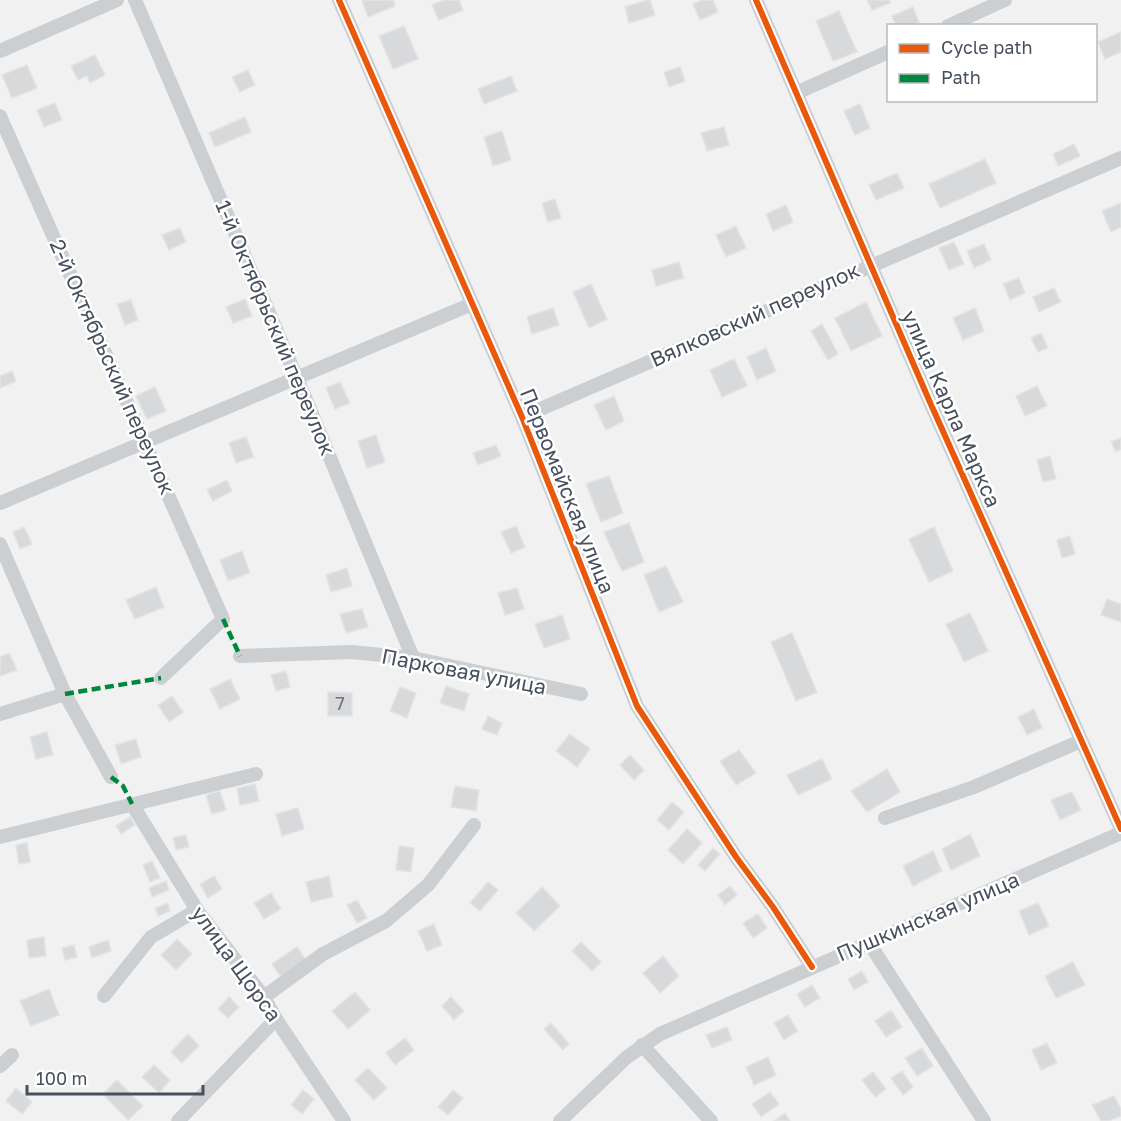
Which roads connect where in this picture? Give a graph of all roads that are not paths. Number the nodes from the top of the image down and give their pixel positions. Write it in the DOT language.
graph roads {
  1 [pos="117,0"];
  2 [pos="135,0"];
  3 [pos="339,0"];
  4 [pos="756,0"];
  5 [pos="1005,0"];
  6 [pos="952,24"];
  7 [pos="0,51"];
  8 [pos="887,52"];
  9 [pos="796,93"];
  10 [pos="0,116"];
  11 [pos="1121,158"];
  12 [pos="870,265"];
  13 [pos="472,304"];
  14 [pos="297,378"];
  15 [pos="522,417"];
  16 [pos="145,442"];
  17 [pos="0,503"];
  18 [pos="0,544"];
  19 [pos="240,656"];
  20 [pos="412,658"];
  21 [pos="160,678"];
  22 [pos="65,694"];
  23 [pos="581,694"];
  24 [pos="0,714"];
  25 [pos="1081,741"];
  26 [pos="256,774"];
  27 [pos="111,777"];
  28 [pos="132,804"];
  29 [pos="885,818"];
  30 [pos="474,825"];
  31 [pos="1121,831"];
  32 [pos="0,837"];
  33 [pos="197,910"];
  34 [pos="869,943"];
  35 [pos="812,967"];
  36 [pos="104,996"];
  37 [pos="264,997"];
  38 [pos="276,1019"];
  39 [pos="642,1045"];
  40 [pos="12,1055"];
  41 [pos="0,1066"];
  42 [pos="178,1121"];
  43 [pos="345,1121"];
  44 [pos="560,1121"];
  45 [pos="711,1121"];
  46 [pos="984,1121"];
  1 -- 7 [label="street"];
  2 -- 14 [label="street, 1-й Октябрьский переулок"];
  3 -- 13 [label="street, Первомайская улица"];
  4 -- 9 [label="street, улица Карла Маркса"];
  5 -- 6 [label="street"];
  8 -- 9 [label="street"];
  9 -- 12 [label="street, улица Карла Маркса"];
  10 -- 16 [label="street, 2-й Октябрьский переулок"];
  11 -- 12 [label="street, Вялковский переулок"];
  12 -- 15 [label="street, Вялковский переулок"];
  12 -- 25 [label="street, улица Карла Маркса"];
  13 -- 14 [label="street"];
  13 -- 15 [label="street, Первомайская улица"];
  14 -- 16 [label="street"];
  14 -- 20 [label="street, 1-й Октябрьский переулок"];
  15 -- 35 [label="street, Первомайская улица"];
  16 -- 17 [label="street"];
  16 -- 21 [label="street, 2-й Октябрьский переулок"];
  18 -- 22 [label="street"];
  19 -- 20 [label="street, Парковая улица"];
  20 -- 23 [label="street, Парковая улица"];
  22 -- 24 [label="street"];
  22 -- 27 [label="street"];
  25 -- 29 [label="street"];
  25 -- 31 [label="street, улица Карла Маркса"];
  26 -- 28 [label="street"];
  28 -- 32 [label="street"];
  28 -- 33 [label="street, улица Щорса"];
  30 -- 37 [label="street"];
  31 -- 34 [label="street, Пушкинская улица"];
  33 -- 36 [label="street"];
  33 -- 37 [label="street, улица Щорса"];
  34 -- 35 [label="street, Пушкинская улица"];
  34 -- 46 [label="street"];
  35 -- 39 [label="street, Пушкинская улица"];
  37 -- 38 [label="street, улица Щорса"];
  38 -- 42 [label="street"];
  38 -- 43 [label="street, улица Щорса"];
  39 -- 44 [label="street, Пушкинская улица"];
  39 -- 45 [label="street"];
  40 -- 41 [label="street"];
}
